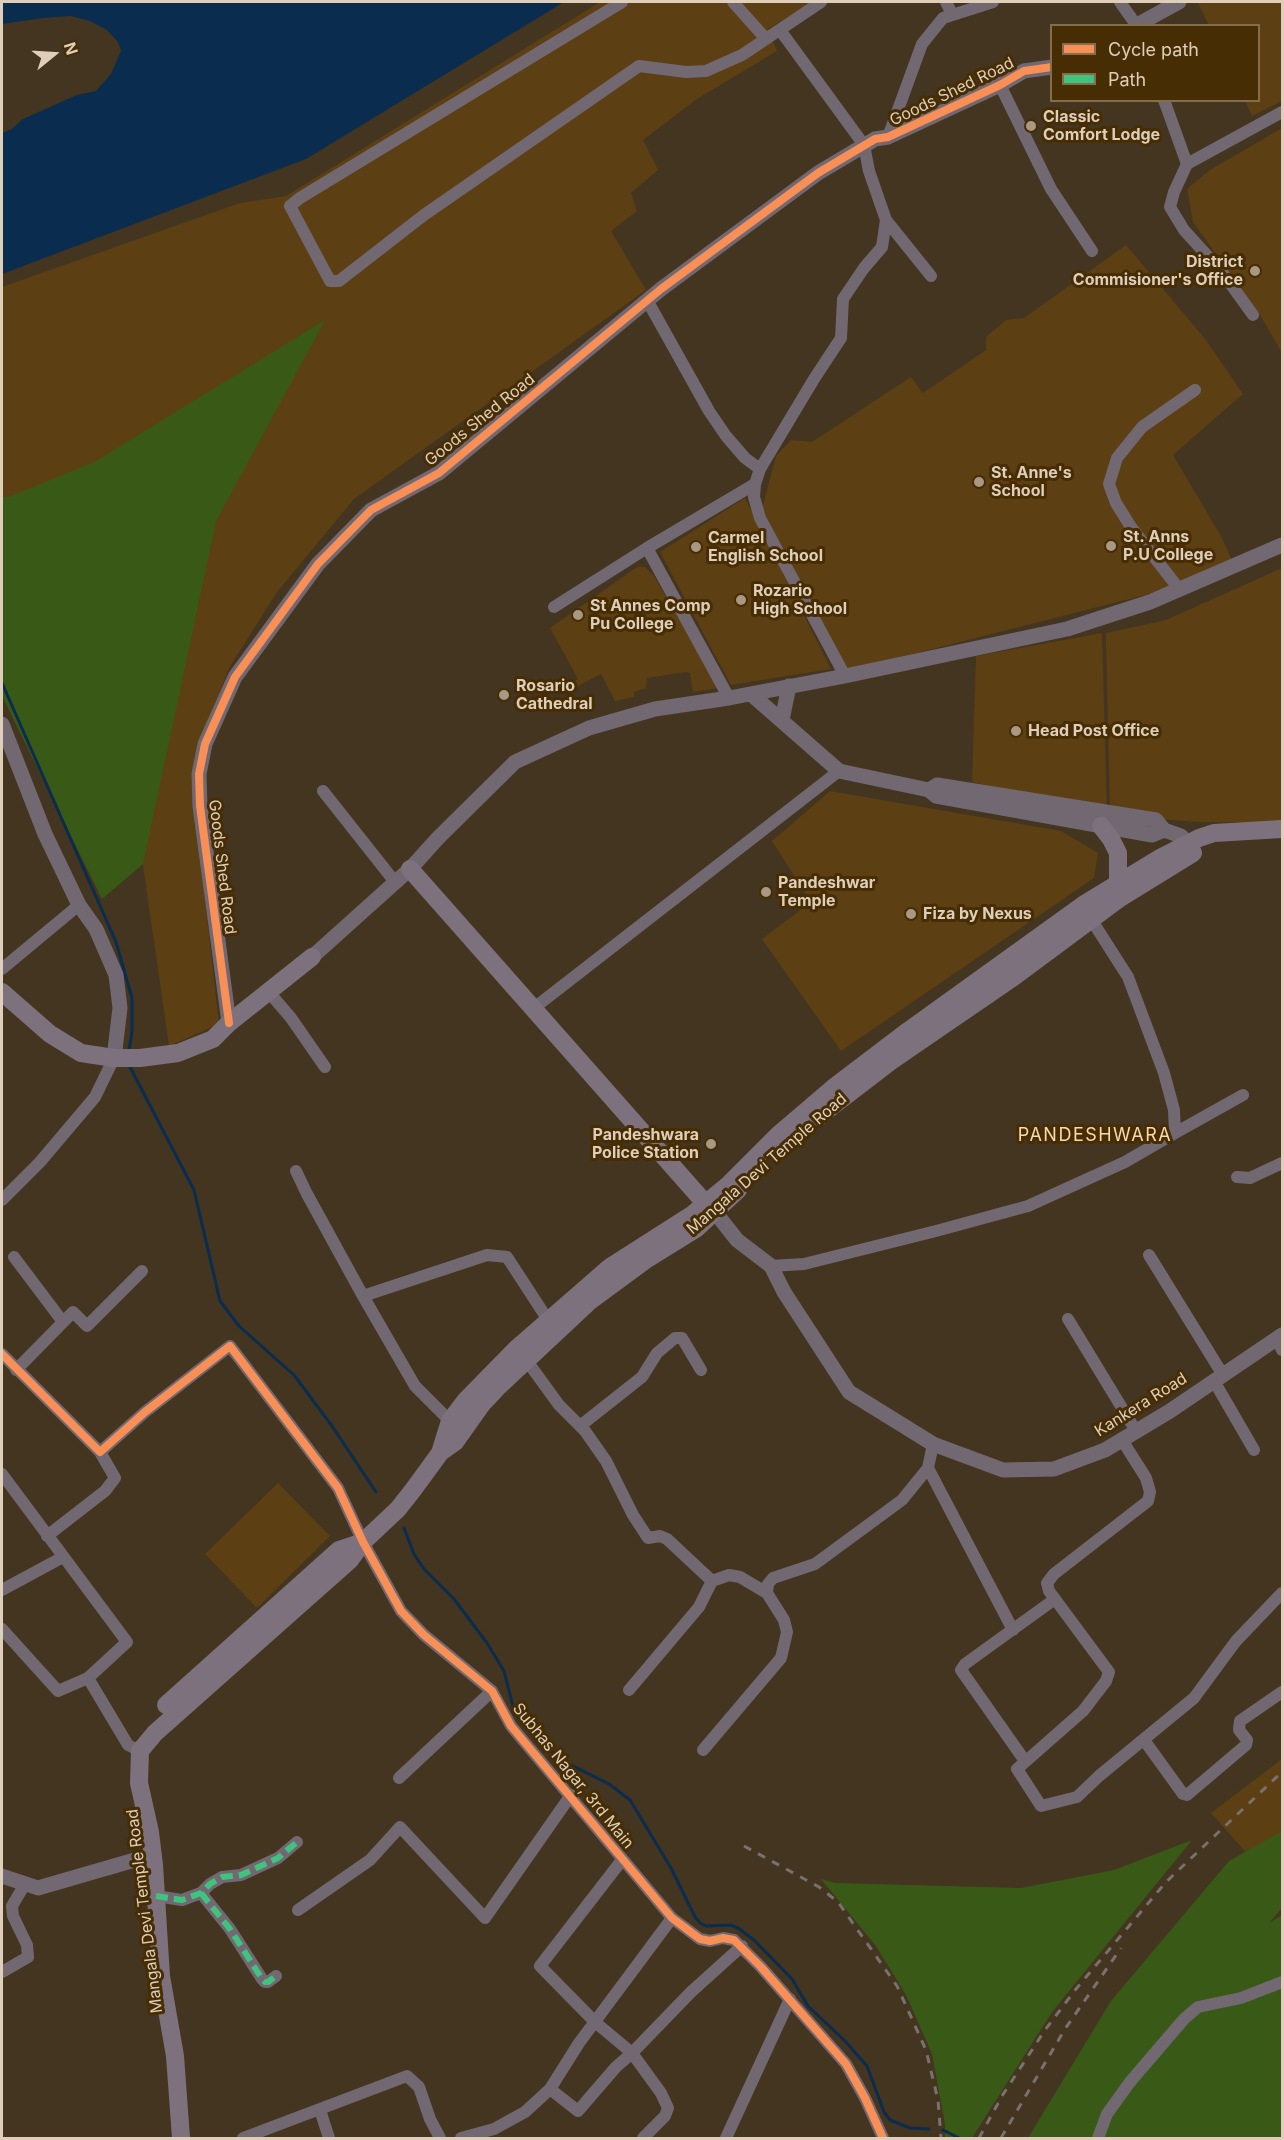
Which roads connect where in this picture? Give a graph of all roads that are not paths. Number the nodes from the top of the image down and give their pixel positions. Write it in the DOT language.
graph roads {
  1 [pos="622,2"];
  2 [pos="733,2"];
  3 [pos="821,2"];
  4 [pos="946,2"];
  5 [pos="993,2"];
  6 [pos="1119,2"];
  7 [pos="1179,2"];
  8 [pos="952,14"];
  9 [pos="1135,24"];
  10 [pos="1138,24"];
  11 [pos="780,30"];
  12 [pos="766,39"];
  13 [pos="1050,67"];
  14 [pos="1000,85"];
  15 [pos="1165,102"];
  16 [pos="1282,112"];
  17 [pos="888,137"];
  18 [pos="864,145"];
  19 [pos="1187,164"];
  20 [pos="886,220"];
  21 [pos="1092,251"];
  22 [pos="930,276"];
  23 [pos="647,300"];
  24 [pos="1253,315"];
  25 [pos="1195,390"];
  26 [pos="760,469"];
  27 [pos="755,484"];
  28 [pos="1282,545"];
  29 [pos="647,548"];
  30 [pos="1179,589"];
  31 [pos="554,607"];
  32 [pos="844,676"];
  33 [pos="789,687"];
  34 [pos="751,694"];
  35 [pos="729,698"];
  36 [pos="782,720"];
  37 [pos="2,724"];
  38 [pos="839,771"];
  39 [pos="929,790"];
  40 [pos="323,791"];
  41 [pos="1101,826"];
  42 [pos="1164,830"];
  43 [pos="1282,830"];
  44 [pos="1282,839"];
  45 [pos="1197,847"];
  46 [pos="410,869"];
  47 [pos="395,882"];
  48 [pos="1118,883"];
  49 [pos="79,904"];
  50 [pos="1091,919"];
  51 [pos="312,957"];
  52 [pos="2,969"];
  53 [pos="268,991"];
  54 [pos="2,992"];
  55 [pos="534,1008"];
  56 [pos="228,1023"];
  57 [pos="114,1059"];
  58 [pos="325,1067"];
  59 [pos="1243,1095"];
  60 [pos="1175,1133"];
  61 [pos="759,1162"];
  62 [pos="1282,1163"];
  63 [pos="296,1171"];
  64 [pos="1237,1177"];
  65 [pos="2,1200"];
  66 [pos="710,1207"];
  67 [pos="1149,1255"];
  68 [pos="14,1257"];
  69 [pos="771,1266"];
  70 [pos="141,1271"];
  71 [pos="363,1296"];
  72 [pos="1068,1319"];
  73 [pos="548,1320"];
  74 [pos="63,1322"];
  75 [pos="1281,1342"];
  76 [pos="2,1354"];
  77 [pos="521,1355"];
  78 [pos="16,1370"];
  79 [pos="701,1371"];
  80 [pos="1218,1378"];
  81 [pos="450,1421"];
  82 [pos="580,1426"];
  83 [pos="1136,1431"];
  84 [pos="1122,1440"];
  85 [pos="933,1444"];
  86 [pos="1254,1450"];
  87 [pos="100,1452"];
  88 [pos="440,1453"];
  89 [pos="928,1468"];
  90 [pos="2,1474"];
  91 [pos="47,1536"];
  92 [pos="363,1542"];
  93 [pos="63,1557"];
  94 [pos="712,1581"];
  95 [pos="2,1590"];
  96 [pos="767,1593"];
  97 [pos="1282,1593"];
  98 [pos="1055,1599"];
  99 [pos="2,1629"];
  100 [pos="1013,1630"];
  101 [pos="88,1678"];
  102 [pos="629,1690"];
  103 [pos="492,1691"];
  104 [pos="1282,1692"];
  105 [pos="1144,1740"];
  106 [pos="134,1748"];
  107 [pos="703,1750"];
  108 [pos="1025,1761"];
  109 [pos="399,1778"];
  110 [pos="571,1795"];
  111 [pos="297,1842"];
  112 [pos="147,1857"];
  113 [pos="622,1860"];
  114 [pos="2,1876"];
  115 [pos="25,1884"];
  116 [pos="201,1893"];
  117 [pos="156,1896"];
  118 [pos="298,1910"];
  119 [pos="672,1918"];
  120 [pos="742,1947"];
  121 [pos="2,1972"];
  122 [pos="276,1976"];
  123 [pos="1282,1982"];
  124 [pos="790,2000"];
  125 [pos="595,2022"];
  126 [pos="632,2053"];
  127 [pos="550,2089"];
  128 [pos="320,2110"];
  129 [pos="251,2137"];
  130 [pos="170,2139"];
  131 [pos="181,2139"];
  132 [pos="329,2139"];
  133 [pos="440,2139"];
  134 [pos="461,2139"];
  135 [pos="643,2139"];
  136 [pos="726,2139"];
  137 [pos="883,2139"];
  138 [pos="1098,2139"];
  1 -- 12 [label="street"];
  2 -- 12 [label="street"];
  3 -- 11 [label="street"];
  4 -- 8 [label="street"];
  5 -- 8 [label="street"];
  6 -- 9 [label="street"];
  7 -- 10 [label="street"];
  8 -- 17 [label="street"];
  11 -- 12 [label="street"];
  11 -- 18 [label="street"];
  13 -- 14 [label="street, Goods Shed Road"];
  14 -- 17 [label="street, Goods Shed Road"];
  14 -- 21 [label="street"];
  15 -- 19 [label="street"];
  16 -- 19 [label="street"];
  17 -- 18 [label="street, Goods Shed Road"];
  18 -- 20 [label="street"];
  18 -- 23 [label="street, Goods Shed Road"];
  19 -- 24 [label="street"];
  20 -- 22 [label="street"];
  20 -- 26 [label="street"];
  23 -- 26 [label="street"];
  23 -- 56 [label="street, Goods Shed Road"];
  25 -- 30 [label="street"];
  26 -- 27 [label="street"];
  27 -- 29 [label="street"];
  27 -- 32 [label="street"];
  28 -- 30 [label="street"];
  29 -- 31 [label="street"];
  29 -- 35 [label="street"];
  30 -- 32 [label="street"];
  32 -- 33 [label="street"];
  33 -- 34 [label="street"];
  33 -- 36 [label="street"];
  34 -- 35 [label="street"];
  34 -- 36 [label="street"];
  35 -- 46 [label="street"];
  36 -- 38 [label="street"];
  37 -- 49 [label="street"];
  38 -- 39 [label="street"];
  38 -- 55 [label="street"];
  39 -- 41 [label="street"];
  39 -- 42 [label="street"];
  40 -- 47 [label="street"];
  41 -- 42 [label="street"];
  41 -- 48 [label="main road"];
  42 -- 45 [label="street"];
  43 -- 45 [label="main road"];
  44 -- 45 [label="main road"];
  45 -- 48 [label="main road, Mangala Devi Temple Road"];
  45 -- 50 [label="main road, Mangala Devi Temple Road"];
  46 -- 47 [label="street"];
  46 -- 55 [label="main road"];
  47 -- 51 [label="street"];
  48 -- 61 [label="main road, Mangala Devi Temple Road"];
  49 -- 52 [label="street"];
  49 -- 57 [label="street"];
  50 -- 60 [label="street"];
  50 -- 61 [label="main road, Mangala Devi Temple Road"];
  51 -- 53 [label="main road"];
  53 -- 56 [label="main road"];
  53 -- 58 [label="street"];
  54 -- 57 [label="main road"];
  55 -- 66 [label="main road"];
  56 -- 57 [label="main road"];
  57 -- 65 [label="street"];
  59 -- 60 [label="street"];
  60 -- 69 [label="street"];
  61 -- 66 [label="main road, Mangala Devi Temple Road"];
  62 -- 64 [label="street"];
  63 -- 71 [label="street"];
  66 -- 69 [label="street"];
  66 -- 73 [label="main road, Mangala Devi Temple Road"];
  66 -- 77 [label="main road, Mangala Devi Temple Road"];
  67 -- 80 [label="street"];
  68 -- 74 [label="street"];
  69 -- 85 [label="street, Kankera Road"];
  70 -- 74 [label="street"];
  71 -- 73 [label="street"];
  71 -- 81 [label="street"];
  72 -- 83 [label="street"];
  73 -- 77 [label="main road, Mangala Devi Temple Road"];
  74 -- 78 [label="street"];
  75 -- 80 [label="street, Kankera Road"];
  76 -- 78 [label="street"];
  77 -- 81 [label="main road, Mangala Devi Temple Road"];
  77 -- 82 [label="street"];
  77 -- 88 [label="main road, Mangala Devi Temple Road"];
  78 -- 87 [label="street"];
  79 -- 82 [label="street"];
  80 -- 83 [label="street, Kankera Road"];
  80 -- 86 [label="street"];
  81 -- 88 [label="main road, Mangala Devi Temple Road"];
  82 -- 94 [label="street"];
  83 -- 84 [label="street, Kankera Road"];
  84 -- 85 [label="street, Kankera Road"];
  84 -- 98 [label="street"];
  85 -- 89 [label="street"];
  87 -- 91 [label="street"];
  87 -- 92 [label="street, Subhas Nagar, 3rd Main"];
  88 -- 92 [label="main road, Mangala Devi Temple Road"];
  89 -- 96 [label="street"];
  89 -- 100 [label="street"];
  90 -- 91 [label="street"];
  91 -- 93 [label="street"];
  92 -- 103 [label="street, Subhas Nagar, 3rd Main"];
  92 -- 106 [label="main road, Mangala Devi Temple Road"];
  93 -- 95 [label="street"];
  93 -- 101 [label="street"];
  94 -- 96 [label="street"];
  94 -- 102 [label="street"];
  96 -- 107 [label="street"];
  97 -- 105 [label="street"];
  98 -- 100 [label="street"];
  98 -- 108 [label="street"];
  99 -- 101 [label="street"];
  100 -- 108 [label="street"];
  101 -- 106 [label="street"];
  103 -- 109 [label="street"];
  103 -- 110 [label="street, Subhas Nagar, 3rd Main"];
  104 -- 105 [label="street"];
  105 -- 108 [label="street"];
  106 -- 112 [label="main road, Mangala Devi Temple Road"];
  110 -- 113 [label="street, Subhas Nagar, 3rd Main"];
  110 -- 118 [label="street"];
  111 -- 116 [label="street"];
  112 -- 115 [label="street"];
  112 -- 117 [label="main road, Mangala Devi Temple Road"];
  112 -- 130 [label="main road, Mangala Devi Temple Road"];
  113 -- 119 [label="street, Subhas Nagar, 3rd Main"];
  113 -- 125 [label="street"];
  114 -- 115 [label="street"];
  115 -- 121 [label="street"];
  116 -- 117 [label="street"];
  116 -- 122 [label="street"];
  117 -- 131 [label="main road, Mangala Devi Temple Road"];
  119 -- 120 [label="street, Subhas Nagar, 3rd Main"];
  119 -- 125 [label="street"];
  120 -- 124 [label="street"];
  120 -- 126 [label="street"];
  123 -- 138 [label="street"];
  124 -- 136 [label="street"];
  124 -- 137 [label="street"];
  125 -- 126 [label="street"];
  125 -- 127 [label="street"];
  126 -- 127 [label="street"];
  126 -- 135 [label="street"];
  127 -- 134 [label="street"];
  128 -- 129 [label="street"];
  128 -- 132 [label="street"];
  128 -- 133 [label="street"];
}
